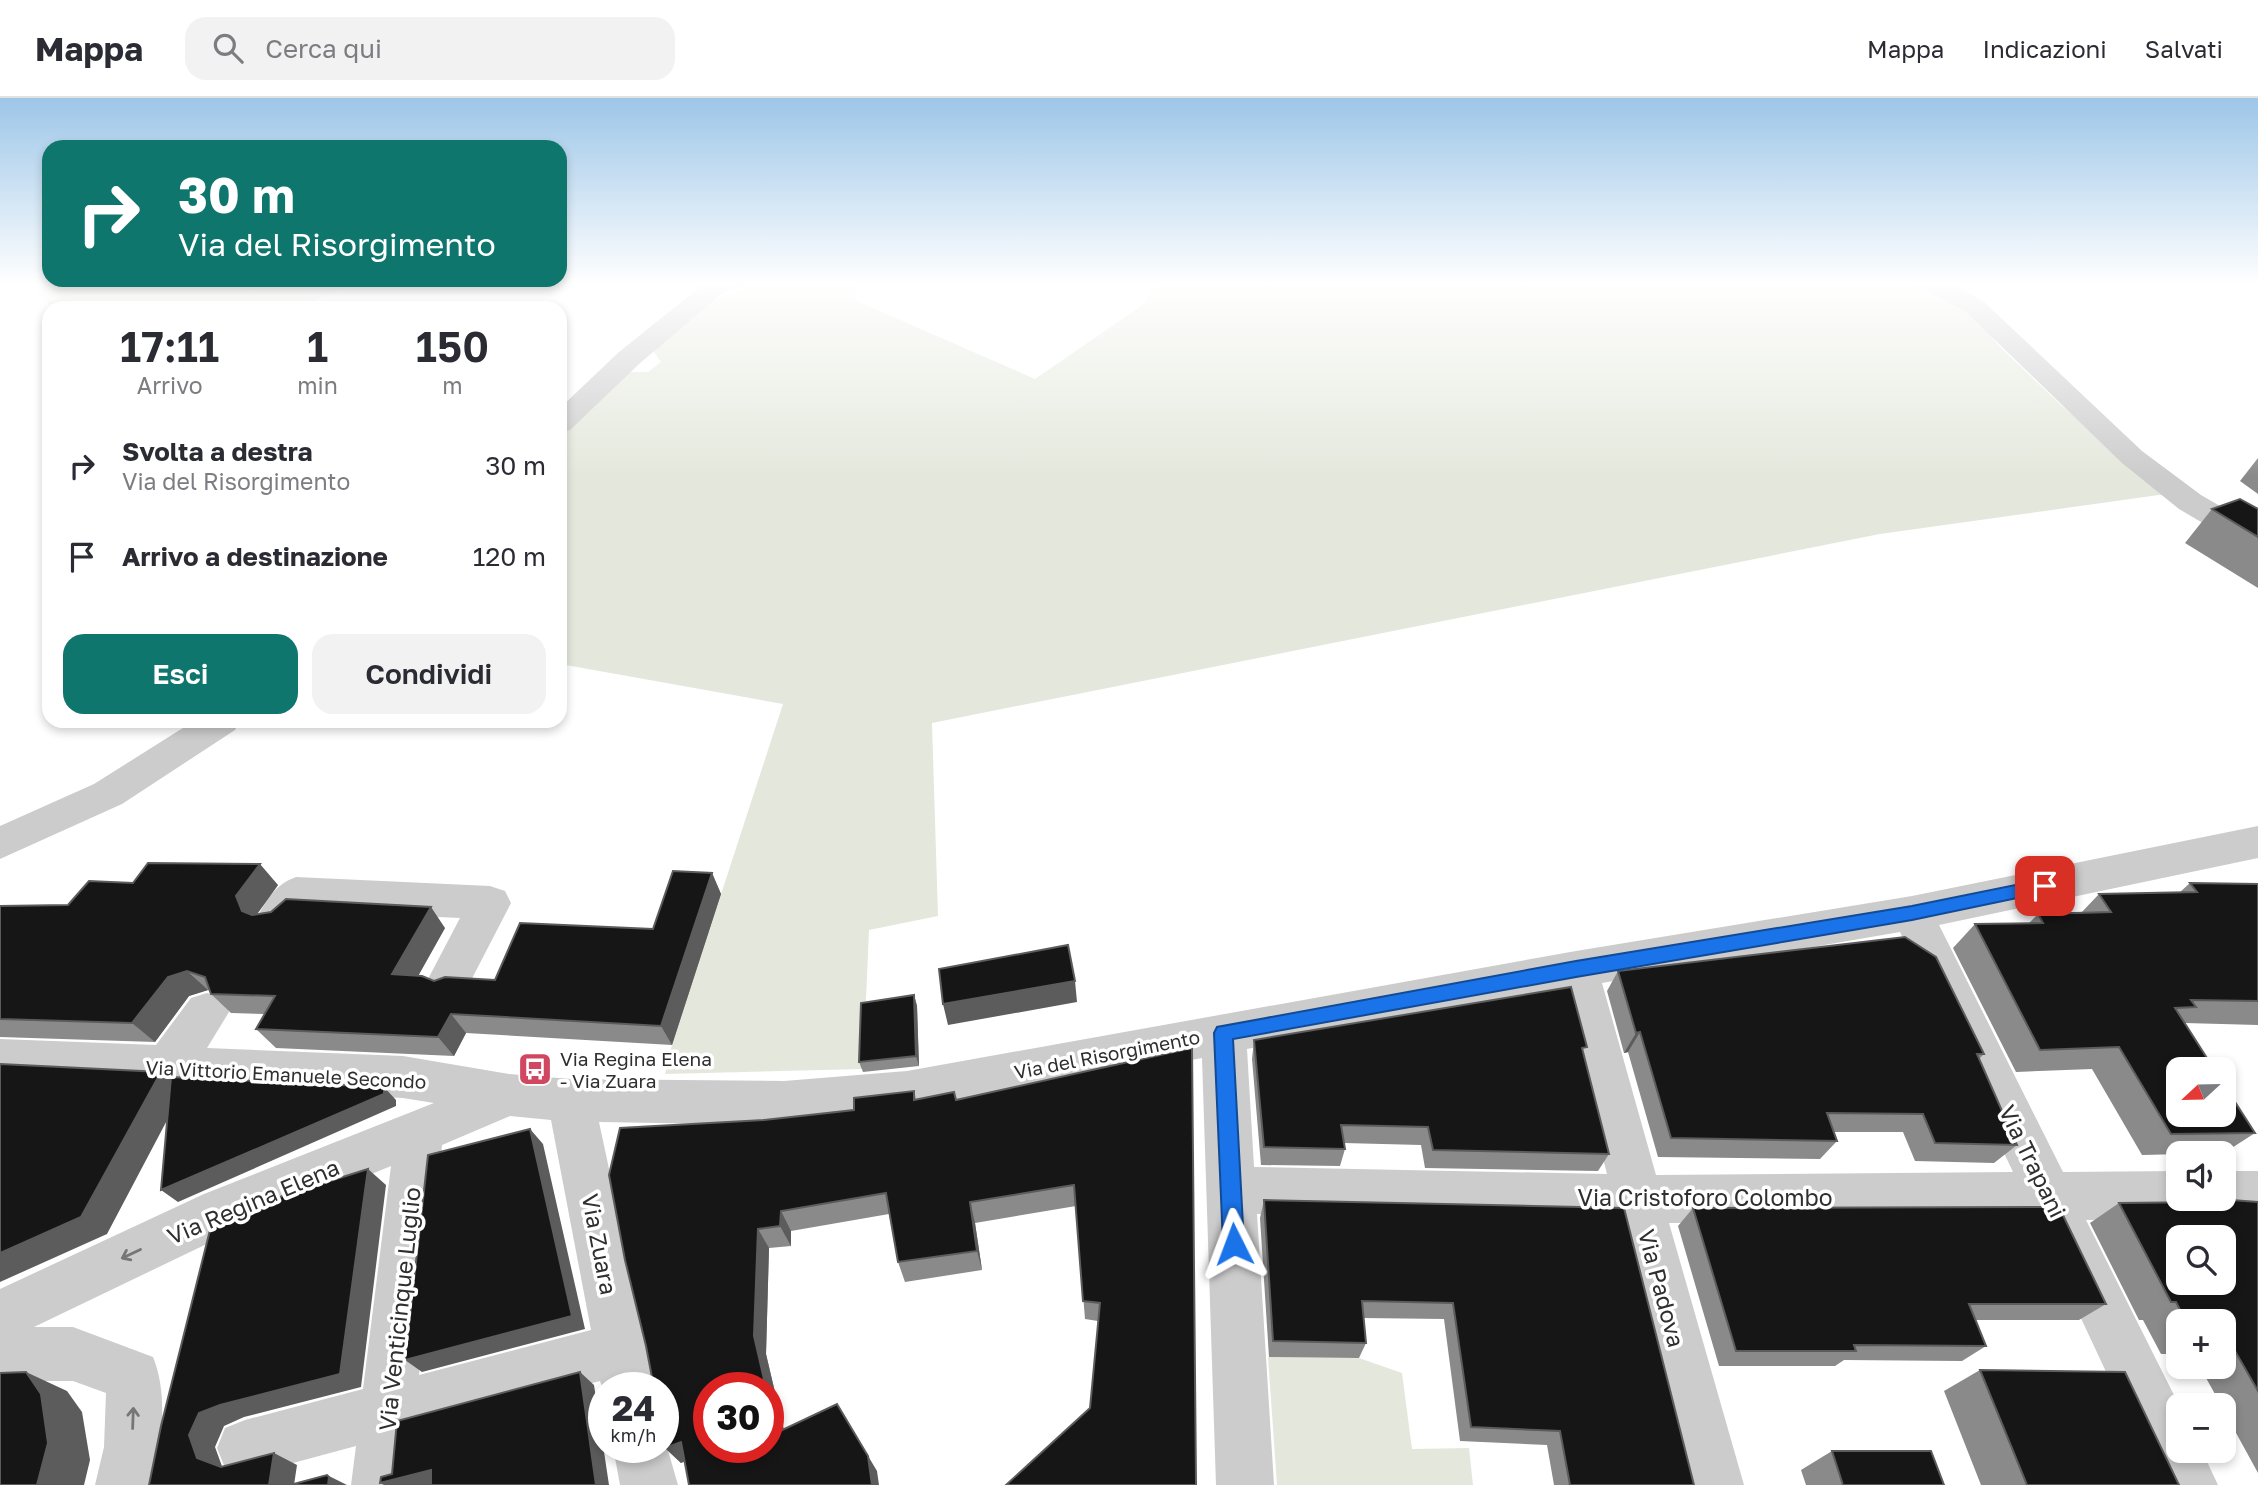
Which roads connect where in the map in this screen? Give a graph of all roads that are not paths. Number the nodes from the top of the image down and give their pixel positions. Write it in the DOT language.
graph roads {
  1 [pos="643,347"];
  2 [pos="2017,347"];
  3 [pos="567,417"];
  4 [pos="2258,542"];
  5 [pos="211,728"];
  6 [pos="2258,842"];
  7 [pos="0,843"];
  8 [pos="1912,913"];
  9 [pos="278,918"];
  10 [pos="1576,969"];
  11 [pos="450,979"];
  12 [pos="207,1012"];
  13 [pos="1224,1033"];
  14 [pos="0,1059"];
  15 [pos="167,1067"];
  16 [pos="509,1095"];
  17 [pos="571,1100"];
  18 [pos="419,1133"];
  19 [pos="1231,1190"];
  20 [pos="2049,1194"];
  21 [pos="2166,1195"];
  22 [pos="2236,1195"];
  23 [pos="2258,1195"];
  24 [pos="1638,1199"];
  25 [pos="0,1316"];
  26 [pos="0,1354"];
  27 [pos="625,1368"];
  28 [pos="388,1409"];
  29 [pos="245,1448"];
  30 [pos="644,1463"];
  31 [pos="124,1485"];
  32 [pos="380,1485"];
  33 [pos="649,1485"];
  34 [pos="1245,1485"];
  35 [pos="1715,1485"];
  36 [pos="2189,1485"];
  1 -- 3 [label="street"];
  2 -- 4 [label="street"];
  5 -- 7 [label="street"];
  6 -- 8 [label="street, Via del Risorgimento"];
  8 -- 10 [label="street, Via del Risorgimento"];
  8 -- 20 [label="street, Via Trapani"];
  9 -- 11 [label="street"];
  10 -- 13 [label="street, Via del Risorgimento"];
  10 -- 24 [label="street, Via Padova"];
  12 -- 15 [label="street"];
  13 -- 17 [label="street, Via del Risorgimento"];
  13 -- 19 [label="street"];
  14 -- 15 [label="street, Via Vittorio Emanuele Secondo"];
  15 -- 16 [label="street, Via Vittorio Emanuele Secondo"];
  16 -- 17 [label="street, Via Vittorio Emanuele Secondo"];
  16 -- 18 [label="street, Via Regina Elena"];
  17 -- 27 [label="street, Via Zuara"];
  18 -- 25 [label="street, Via Regina Elena, one-way"];
  18 -- 28 [label="street, Via Venticinque Luglio"];
  19 -- 24 [label="street, Via Cristoforo Colombo"];
  19 -- 34 [label="street"];
  20 -- 21 [label="street, Via Cristoforo Colombo"];
  20 -- 24 [label="street, Via Cristoforo Colombo"];
  20 -- 36 [label="street, Via Trapani"];
  22 -- 23 [label="street"];
  24 -- 35 [label="street, Via Padova"];
  31 -- 26 [label="street, one-way"];
  27 -- 28 [label="street"];
  28 -- 29 [label="street"];
  28 -- 32 [label="street, Via Venticinque Luglio"];
  30 -- 33 [label="street"];
}
